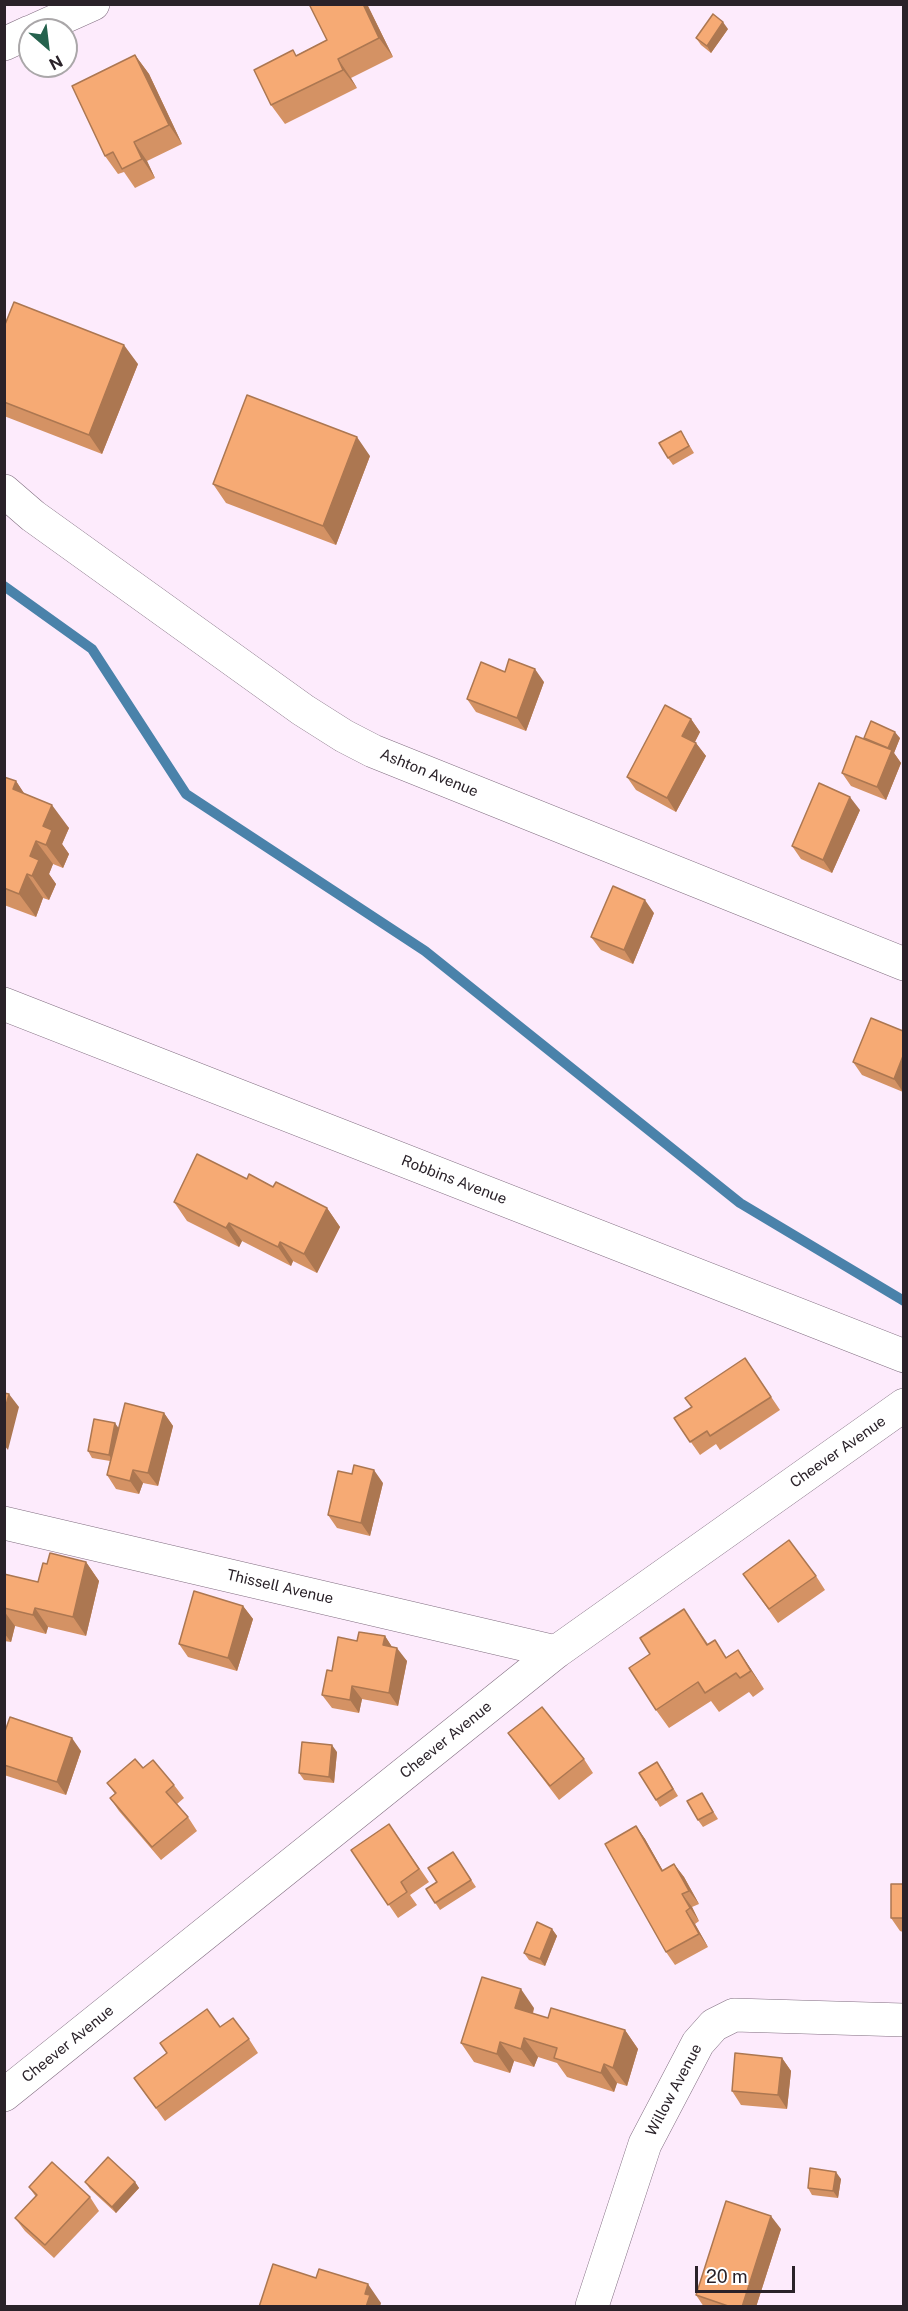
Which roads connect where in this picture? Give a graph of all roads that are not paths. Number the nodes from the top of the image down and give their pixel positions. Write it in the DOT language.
graph roads {
  1 [pos="93,4"];
  2 [pos="62,18"];
  3 [pos="18,38"];
  4 [pos="4,44"];
  5 [pos="4,491"];
  6 [pos="903,964"];
  7 [pos="4,1004"];
  8 [pos="903,1356"];
  9 [pos="903,1405"];
  10 [pos="4,1523"];
  11 [pos="556,1652"];
  12 [pos="903,2020"];
  13 [pos="4,2095"];
  14 [pos="592,2307"];
  1 -- 2 [label="street"];
  3 -- 4 [label="street"];
  5 -- 6 [label="street, Ashton Avenue"];
  7 -- 8 [label="street, Robbins Avenue"];
  9 -- 11 [label="street, Cheever Avenue"];
  10 -- 11 [label="street, Thissell Avenue"];
  11 -- 13 [label="street, Cheever Avenue"];
  12 -- 14 [label="street, Willow Avenue"];
}
